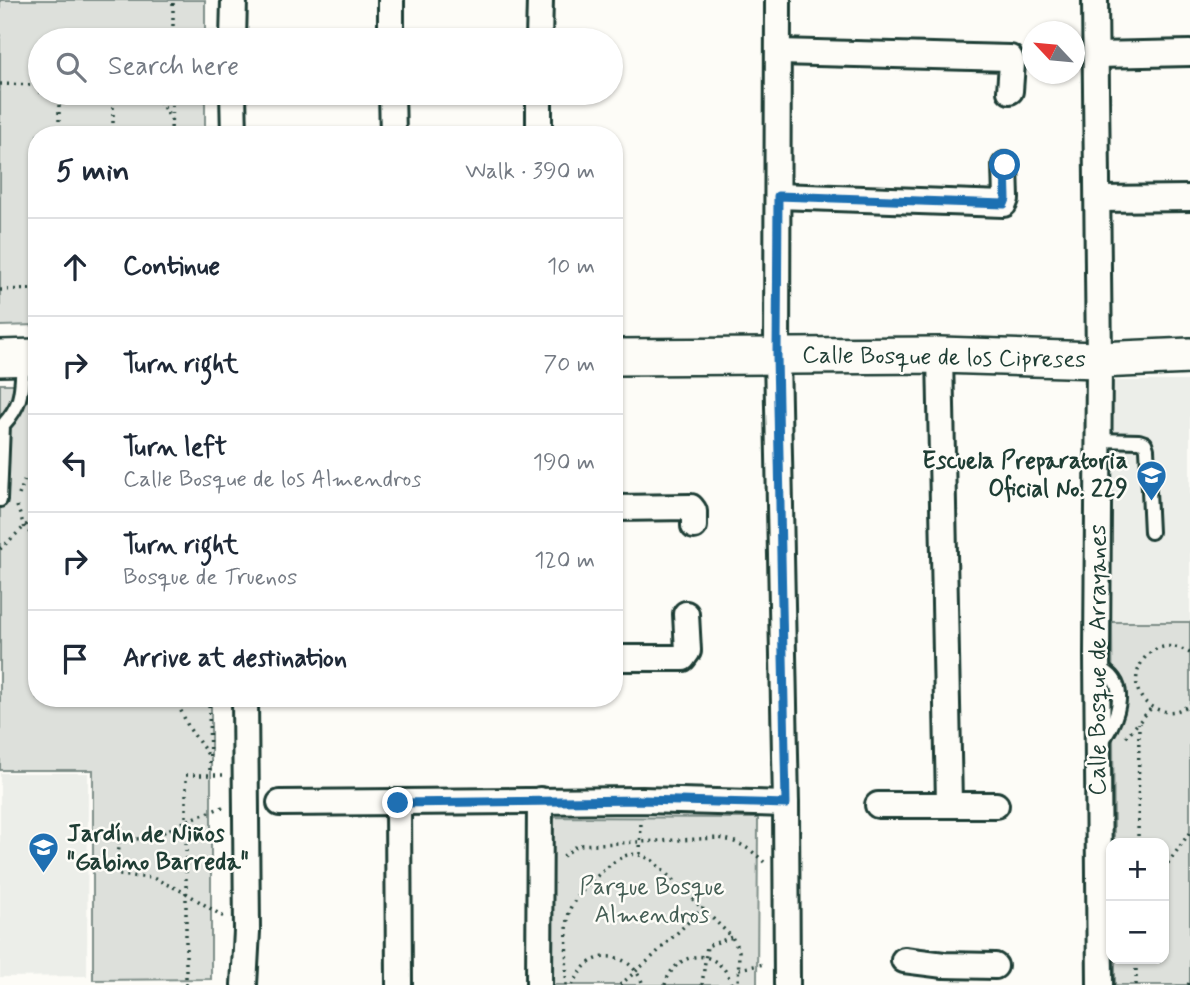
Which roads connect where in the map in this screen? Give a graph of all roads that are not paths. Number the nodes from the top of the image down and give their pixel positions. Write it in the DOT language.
graph roads {
  1 [pos="234,0"];
  2 [pos="391,0"];
  3 [pos="540,0"];
  4 [pos="778,0"];
  5 [pos="1095,0"];
  6 [pos="233,28"];
  7 [pos="391,28"];
  8 [pos="539,28"];
  9 [pos="778,52"];
  10 [pos="1190,53"];
  11 [pos="1096,55"];
  12 [pos="1010,91"];
  13 [pos="233,105"];
  14 [pos="392,105"];
  15 [pos="539,105"];
  16 [pos="234,126"];
  17 [pos="393,126"];
  18 [pos="539,126"];
  19 [pos="1005,165"];
  20 [pos="778,196"];
  21 [pos="1190,198"];
  22 [pos="1098,199"];
  23 [pos="940,355"];
  24 [pos="777,356"];
  25 [pos="1190,356"];
  26 [pos="20,357"];
  27 [pos="623,357"];
  28 [pos="1099,360"];
  29 [pos="1,424"];
  30 [pos="1098,440"];
  31 [pos="0,500"];
  32 [pos="623,508"];
  33 [pos="694,526"];
  34 [pos="1150,532"];
  35 [pos="686,614"];
  36 [pos="623,658"];
  37 [pos="245,707"];
  38 [pos="540,800"];
  39 [pos="280,803"];
  40 [pos="398,803"];
  41 [pos="949,803"];
  42 [pos="786,804"];
  43 [pos="996,804"];
  44 [pos="877,805"];
  45 [pos="904,960"];
  46 [pos="995,966"];
  47 [pos="944,975"];
  48 [pos="244,985"];
  49 [pos="399,985"];
  50 [pos="539,985"];
  51 [pos="787,985"];
  52 [pos="1100,985"];
  1 -- 6 [label="street"];
  2 -- 7 [label="street"];
  3 -- 8 [label="street"];
  4 -- 9 [label="street"];
  5 -- 11 [label="street, Calle Bosque de Arrayanes"];
  9 -- 12 [label="street"];
  9 -- 20 [label="street"];
  10 -- 11 [label="street"];
  11 -- 22 [label="street, Calle Bosque de Arrayanes"];
  13 -- 16 [label="street"];
  14 -- 17 [label="street"];
  15 -- 18 [label="street"];
  19 -- 20 [label="street"];
  20 -- 24 [label="street"];
  21 -- 22 [label="street"];
  22 -- 28 [label="street, Calle Bosque de Arrayanes"];
  23 -- 24 [label="street, Calle Bosque de los Cipreses"];
  23 -- 28 [label="street, Calle Bosque de los Cipreses"];
  23 -- 41 [label="street"];
  24 -- 27 [label="street, Calle Bosque de los Cipreses"];
  24 -- 42 [label="street"];
  25 -- 28 [label="street, Calle Bosque de los Cipreses"];
  26 -- 29 [label="lane"];
  28 -- 30 [label="street, Calle Bosque de Arrayanes"];
  29 -- 31 [label="lane"];
  30 -- 34 [label="lane"];
  30 -- 52 [label="street, Calle Bosque de Arrayanes"];
  32 -- 33 [label="street"];
  35 -- 36 [label="street"];
  37 -- 48 [label="street"];
  38 -- 40 [label="street"];
  38 -- 42 [label="street"];
  38 -- 50 [label="street"];
  39 -- 40 [label="street"];
  40 -- 49 [label="street"];
  41 -- 43 [label="street"];
  41 -- 44 [label="street"];
  42 -- 51 [label="street"];
  45 -- 47 [label="street"];
  46 -- 47 [label="street"];
}
